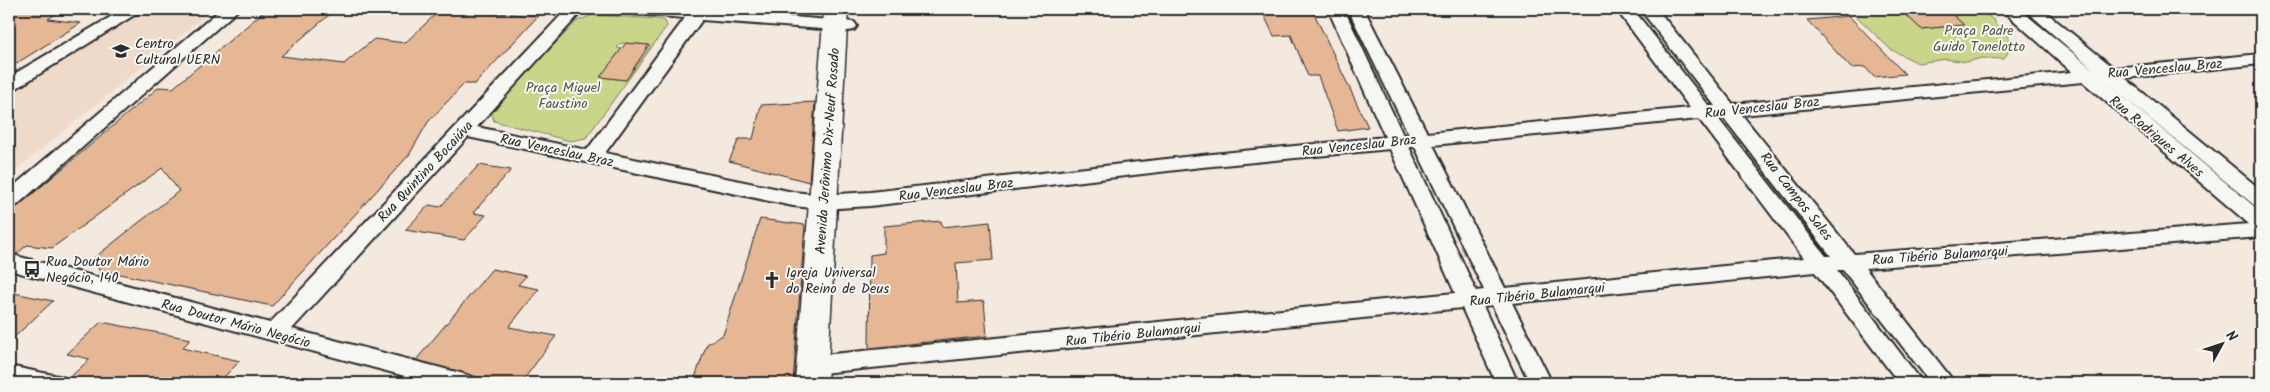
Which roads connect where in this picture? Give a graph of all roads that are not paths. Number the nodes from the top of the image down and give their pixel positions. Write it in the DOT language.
graph roads {
  1 [pos="136,9"];
  2 [pos="231,9"];
  3 [pos="576,9"];
  4 [pos="632,9"];
  5 [pos="1336,9"];
  6 [pos="1356,9"];
  7 [pos="1624,9"];
  8 [pos="1648,9"];
  9 [pos="2009,9"];
  10 [pos="2032,9"];
  11 [pos="697,14"];
  12 [pos="842,18"];
  13 [pos="2261,59"];
  14 [pos="2108,73"];
  15 [pos="2085,75"];
  16 [pos="9,85"];
  17 [pos="1730,111"];
  18 [pos="1706,114"];
  19 [pos="463,130"];
  20 [pos="1422,139"];
  21 [pos="1397,142"];
  22 [pos="592,157"];
  23 [pos="2261,200"];
  24 [pos="9,201"];
  25 [pos="832,202"];
  26 [pos="2261,223"];
  27 [pos="2261,230"];
  28 [pos="9,262"];
  29 [pos="1849,262"];
  30 [pos="1821,264"];
  31 [pos="1499,297"];
  32 [pos="1469,300"];
  33 [pos="274,333"];
  34 [pos="821,374"];
  35 [pos="9,375"];
  36 [pos="54,383"];
  37 [pos="464,383"];
  38 [pos="1507,383"];
  39 [pos="1542,383"];
  40 [pos="1912,383"];
  41 [pos="1944,383"];
  1 -- 16 [label="street"];
  2 -- 24 [label="street"];
  3 -- 19 [label="street, Rua Quintino Bocaiúva"];
  4 -- 11 [label="street"];
  5 -- 21 [label="street"];
  6 -- 20 [label="street"];
  7 -- 18 [label="street, Rua Campos Sales"];
  8 -- 17 [label="street, Rua Campos Sales"];
  9 -- 15 [label="street, Rua Rodrigues Alves"];
  10 -- 14 [label="street, Rua Rodrigues Alves"];
  11 -- 12 [label="street"];
  11 -- 22 [label="street"];
  12 -- 25 [label="main road, Avenida Jerônimo Dix-Neuf Rosado"];
  13 -- 14 [label="street, Rua Venceslau Braz"];
  14 -- 15 [label="street, Rua Venceslau Braz"];
  14 -- 23 [label="street, Rua Rodrigues Alves"];
  15 -- 17 [label="street, Rua Venceslau Braz"];
  15 -- 26 [label="street, Rua Rodrigues Alves"];
  17 -- 18 [label="street, Rua Venceslau Braz"];
  17 -- 29 [label="street, Rua Campos Sales"];
  18 -- 20 [label="street, Rua Venceslau Braz"];
  18 -- 30 [label="street, Rua Campos Sales"];
  19 -- 22 [label="street, Rua Venceslau Braz"];
  19 -- 33 [label="street, Rua Quintino Bocaiúva"];
  20 -- 21 [label="street, Rua Venceslau Braz"];
  20 -- 31 [label="street"];
  21 -- 25 [label="street, Rua Venceslau Braz"];
  21 -- 32 [label="street"];
  22 -- 25 [label="street, Rua Venceslau Braz"];
  25 -- 34 [label="main road, Avenida Jerônimo Dix-Neuf Rosado"];
  27 -- 29 [label="street, Rua Tibério Bulamarqui"];
  28 -- 33 [label="street, Rua Doutor Mário Negócio"];
  29 -- 30 [label="street, Rua Tibério Bulamarqui"];
  29 -- 41 [label="street, Rua Campos Sales"];
  30 -- 31 [label="street, Rua Tibério Bulamarqui"];
  30 -- 40 [label="street, Rua Campos Sales"];
  31 -- 32 [label="street, Rua Tibério Bulamarqui"];
  31 -- 39 [label="street"];
  32 -- 34 [label="street, Rua Tibério Bulamarqui"];
  32 -- 38 [label="street"];
  33 -- 37 [label="street, Rua Doutor Mário Negócio"];
  35 -- 36 [label="street"];
}
